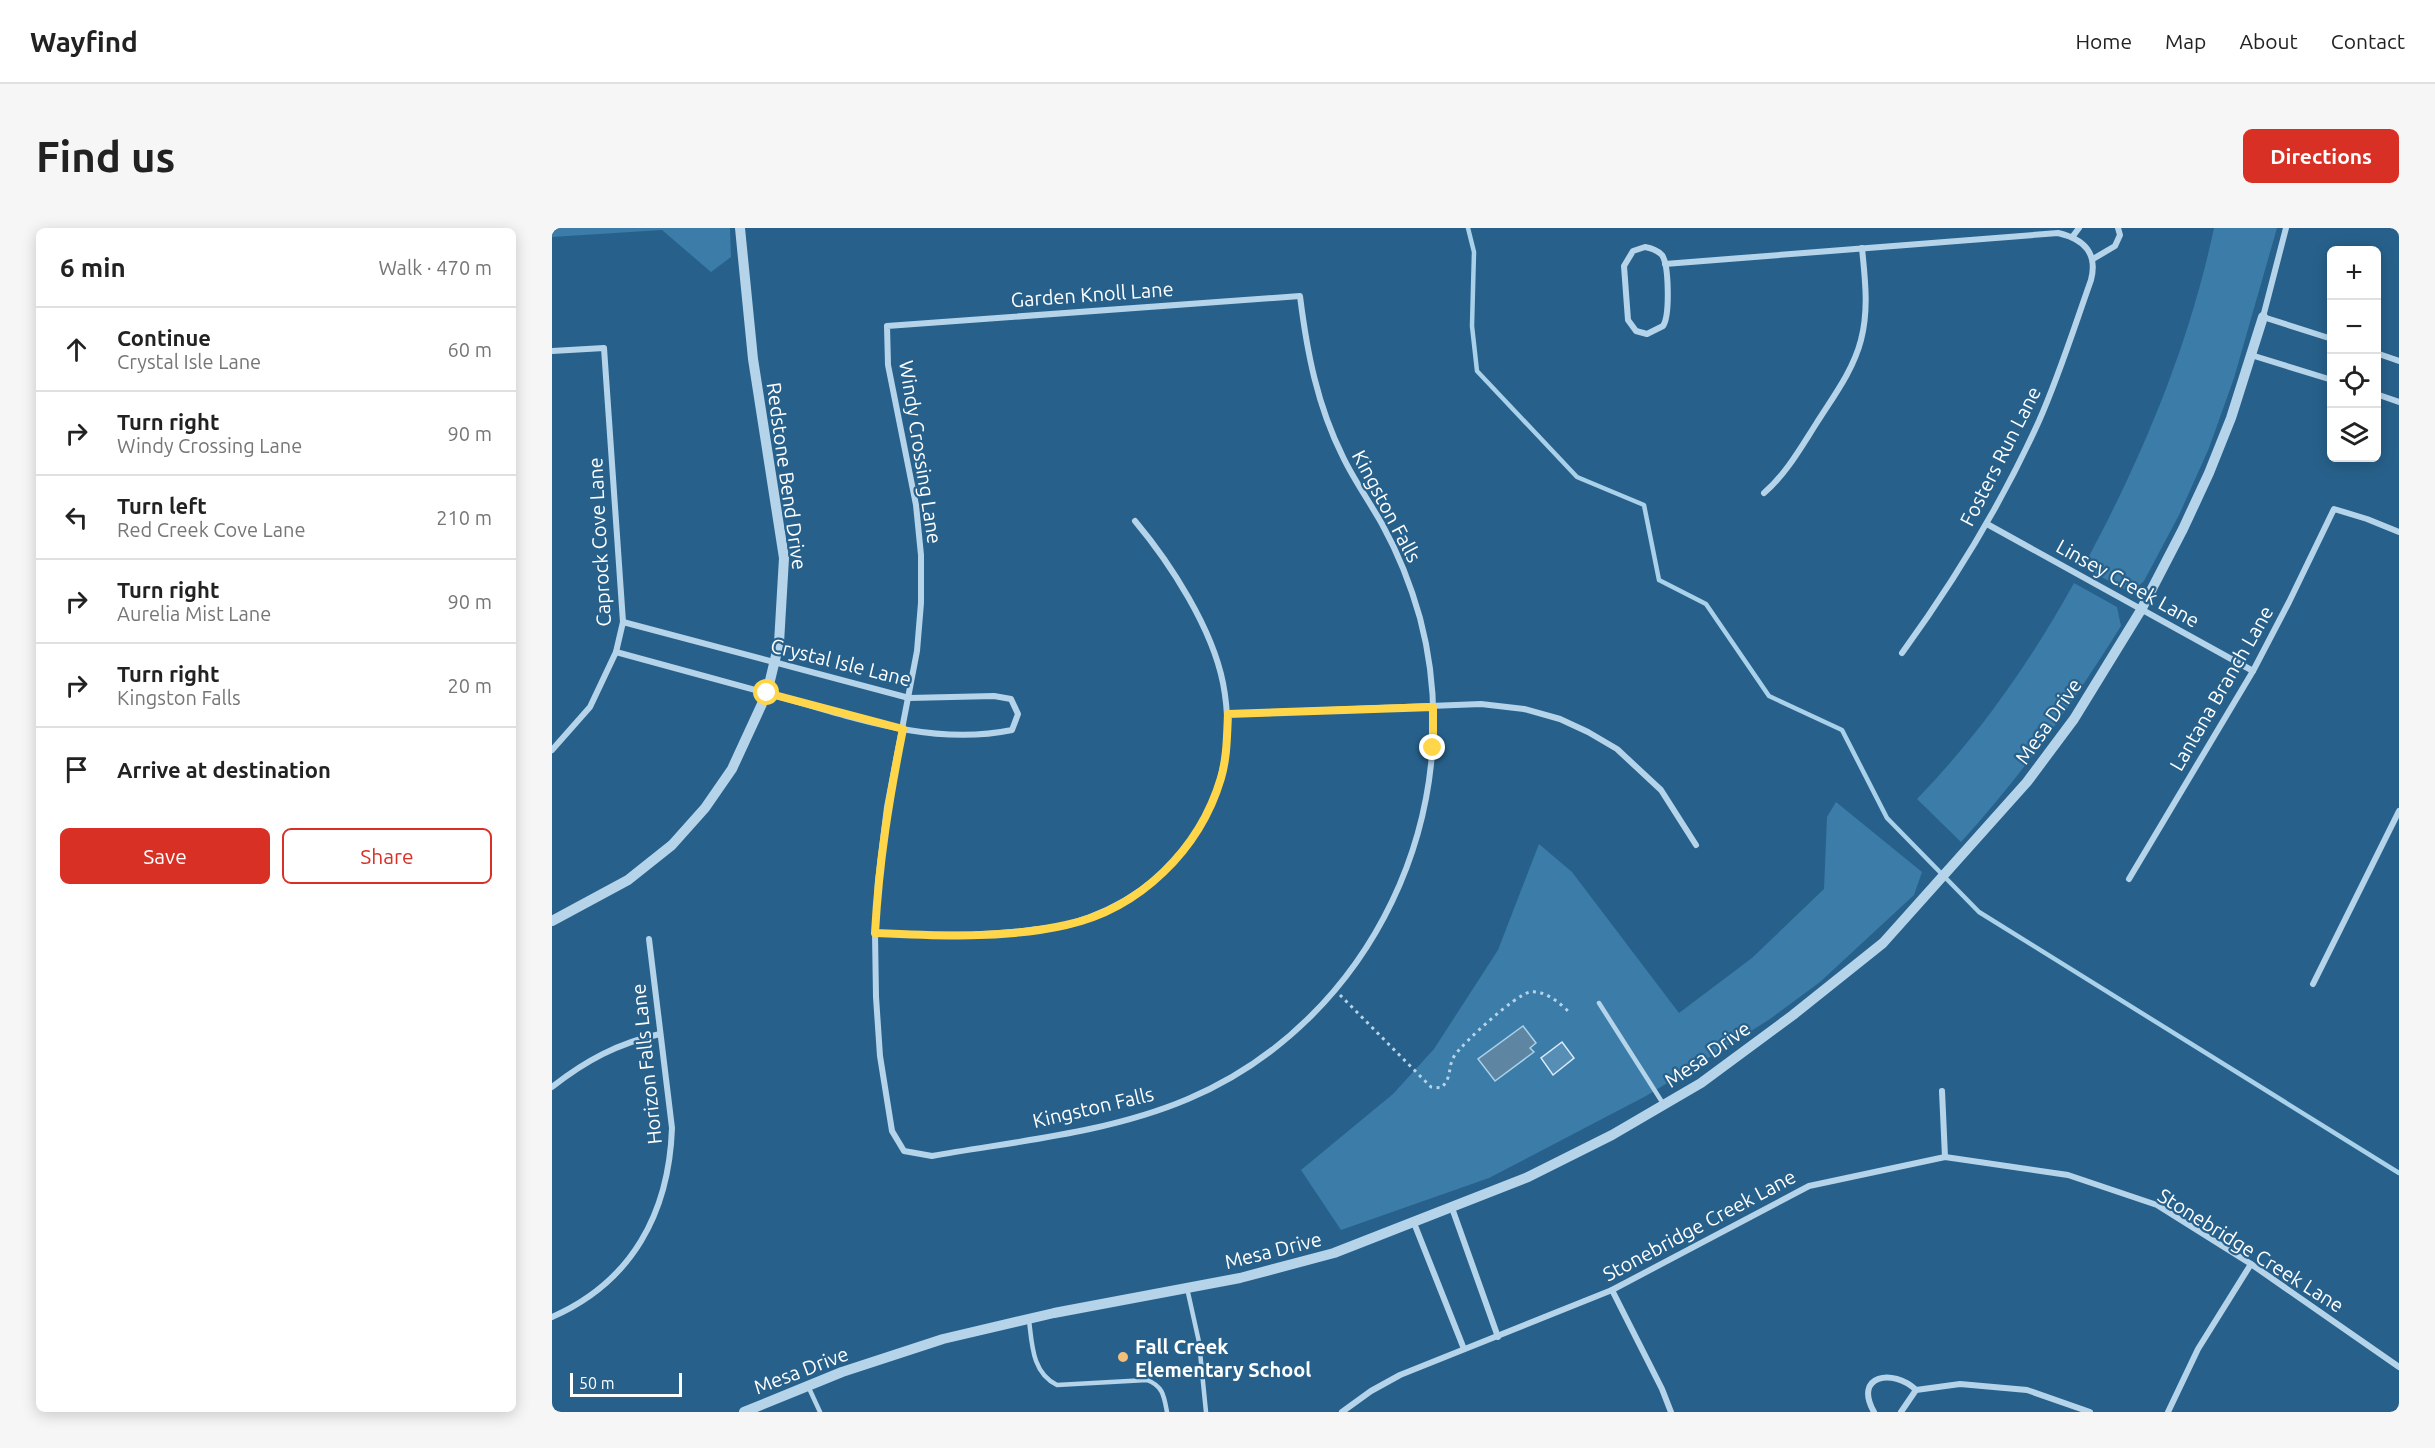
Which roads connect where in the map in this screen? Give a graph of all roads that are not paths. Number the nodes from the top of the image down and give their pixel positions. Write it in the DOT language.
graph roads {
  1 [pos="740,228"];
  2 [pos="2079,228"];
  3 [pos="2118,228"];
  4 [pos="2286,228"];
  5 [pos="2073,236"];
  6 [pos="1862,249"];
  7 [pos="2093,259"];
  8 [pos="1665,264"];
  9 [pos="1300,296"];
  10 [pos="2264,317"];
  11 [pos="887,326"];
  12 [pos="2327,338"];
  13 [pos="552,351"];
  14 [pos="2379,354"];
  15 [pos="2251,355"];
  16 [pos="2399,361"];
  17 [pos="2327,379"];
  18 [pos="2381,396"];
  19 [pos="2399,402"];
  20 [pos="1764,494"];
  21 [pos="1135,521"];
  22 [pos="1987,524"];
  23 [pos="2399,532"];
  24 [pos="2141,610"];
  25 [pos="624,622"];
  26 [pos="615,652"];
  27 [pos="1902,653"];
  28 [pos="775,663"];
  29 [pos="2253,671"];
  30 [pos="767,693"];
  31 [pos="909,698"];
  32 [pos="1433,707"];
  33 [pos="1228,714"];
  34 [pos="903,729"];
  35 [pos="552,750"];
  36 [pos="2399,812"];
  37 [pos="1696,845"];
  38 [pos="2129,879"];
  39 [pos="552,921"];
  40 [pos="875,933"];
  41 [pos="650,939"];
  42 [pos="2313,984"];
  43 [pos="1599,1003"];
  44 [pos="660,1034"];
  45 [pos="552,1087"];
  46 [pos="1942,1091"];
  47 [pos="1664,1105"];
  48 [pos="904,1151"];
  49 [pos="1945,1156"];
  50 [pos="1452,1208"];
  51 [pos="1414,1223"];
  52 [pos="2251,1264"];
  53 [pos="1187,1288"];
  54 [pos="1612,1290"];
  55 [pos="552,1317"];
  56 [pos="1029,1318"];
  57 [pos="1498,1337"];
  58 [pos="1464,1349"];
  59 [pos="2399,1367"];
  60 [pos="808,1386"];
  61 [pos="1916,1390"];
  62 [pos="744,1412"];
  63 [pos="820,1412"];
  64 [pos="1167,1412"];
  65 [pos="1206,1412"];
  66 [pos="1342,1412"];
  67 [pos="1671,1412"];
  68 [pos="1874,1412"];
  69 [pos="1901,1412"];
  70 [pos="2090,1412"];
  71 [pos="2168,1412"];
  1 -- 28 [label="street, Redstone Bend Drive"];
  2 -- 5 [label="street"];
  3 -- 7 [label="street"];
  4 -- 10 [label="street, Mesa Drive"];
  5 -- 6 [label="street"];
  5 -- 7 [label="street"];
  6 -- 8 [label="street"];
  6 -- 20 [label="street"];
  7 -- 22 [label="street, Fosters Run Lane"];
  8 -- 8 [label="street"];
  9 -- 11 [label="street, Garden Knoll Lane"];
  9 -- 32 [label="street, Kingston Falls"];
  10 -- 12 [label="street"];
  10 -- 15 [label="street, Mesa Drive"];
  11 -- 31 [label="street, Windy Crossing Lane"];
  13 -- 25 [label="street, Caprock Cove Lane"];
  14 -- 16 [label="street"];
  15 -- 17 [label="street"];
  15 -- 24 [label="street, Mesa Drive"];
  18 -- 19 [label="street"];
  21 -- 33 [label="street"];
  22 -- 24 [label="street, Linsey Creek Lane"];
  22 -- 27 [label="street, Fosters Run Lane"];
  23 -- 29 [label="street, Lantana Branch Lane"];
  24 -- 29 [label="street, Linsey Creek Lane"];
  24 -- 47 [label="street, Mesa Drive"];
  25 -- 26 [label="street, Caprock Cove Lane"];
  25 -- 28 [label="street, Crystal Isle Lane"];
  26 -- 30 [label="street, Crystal Isle Lane"];
  26 -- 35 [label="street, Caprock Cove Lane"];
  28 -- 30 [label="street, Redstone Bend Drive"];
  28 -- 31 [label="street, Crystal Isle Lane"];
  29 -- 38 [label="street, Lantana Branch Lane"];
  30 -- 34 [label="street, Crystal Isle Lane"];
  30 -- 39 [label="street, Redstone Bend Drive"];
  31 -- 34 [label="street, Windy Crossing Lane"];
  31 -- 34 [label="street, Crystal Isle Lane"];
  32 -- 33 [label="street"];
  32 -- 37 [label="street"];
  32 -- 48 [label="street, Kingston Falls"];
  33 -- 40 [label="street"];
  34 -- 40 [label="street, Windy Crossing Lane"];
  36 -- 42 [label="street"];
  40 -- 48 [label="street, Windy Crossing Lane"];
  41 -- 44 [label="street, Horizon Falls Lane"];
  43 -- 47 [label="lane"];
  44 -- 45 [label="street"];
  44 -- 55 [label="street, Horizon Falls Lane"];
  46 -- 49 [label="street"];
  47 -- 50 [label="street, Mesa Drive"];
  49 -- 52 [label="street, Stonebridge Creek Lane"];
  49 -- 54 [label="street, Stonebridge Creek Lane"];
  50 -- 51 [label="street, Mesa Drive"];
  50 -- 57 [label="street"];
  51 -- 53 [label="street, Mesa Drive"];
  51 -- 58 [label="street"];
  52 -- 59 [label="street, Stonebridge Creek Lane"];
  52 -- 71 [label="street"];
  53 -- 56 [label="street, Mesa Drive"];
  53 -- 65 [label="lane"];
  54 -- 57 [label="street, Stonebridge Creek Lane"];
  54 -- 67 [label="street"];
  56 -- 60 [label="street, Mesa Drive"];
  56 -- 64 [label="lane"];
  57 -- 58 [label="street, Stonebridge Creek Lane"];
  58 -- 66 [label="street, Stonebridge Creek Lane"];
  60 -- 62 [label="street, Mesa Drive"];
  60 -- 63 [label="lane"];
  61 -- 68 [label="street"];
  61 -- 69 [label="street"];
  61 -- 70 [label="street"];
}
